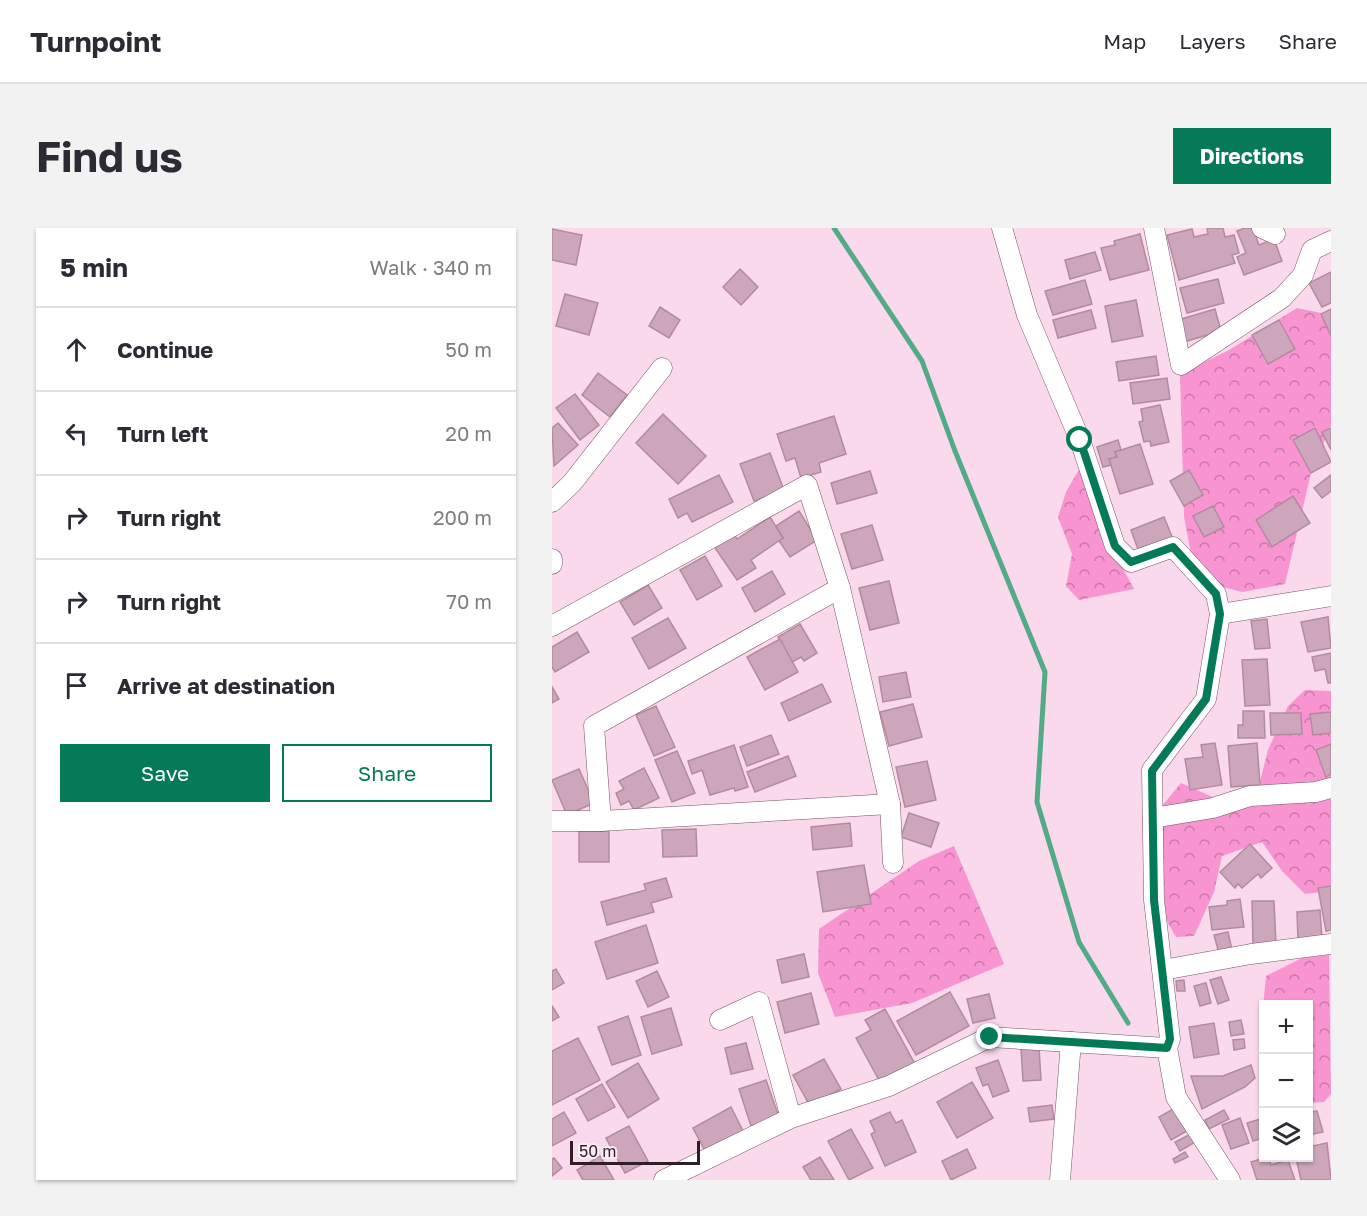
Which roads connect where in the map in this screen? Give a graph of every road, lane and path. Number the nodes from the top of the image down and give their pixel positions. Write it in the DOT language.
graph roads {
  1 [pos="1002,228"];
  2 [pos="1154,228"];
  3 [pos="1331,241"];
  4 [pos="662,368"];
  5 [pos="552,502"];
  6 [pos="552,559"];
  7 [pos="552,564"];
  8 [pos="840,588"];
  9 [pos="1331,596"];
  10 [pos="1220,614"];
  11 [pos="552,626"];
  12 [pos="1331,788"];
  13 [pos="890,804"];
  14 [pos="1153,818"];
  15 [pos="552,821"];
  16 [pos="601,821"];
  17 [pos="893,863"];
  18 [pos="1331,944"];
  19 [pos="1162,970"];
  20 [pos="720,1020"];
  21 [pos="1071,1042"];
  22 [pos="1167,1048"];
  23 [pos="791,1118"];
  24 [pos="664,1180"];
  25 [pos="1060,1180"];
  26 [pos="1230,1180"];
  1 -- 10 [label="street"];
  2 -- 3 [label="street"];
  4 -- 5 [label="street"];
  6 -- 7 [label="street"];
  8 -- 11 [label="street"];
  8 -- 13 [label="street"];
  8 -- 16 [label="street"];
  9 -- 10 [label="street"];
  10 -- 14 [label="street"];
  12 -- 14 [label="street"];
  13 -- 16 [label="street"];
  13 -- 17 [label="street"];
  14 -- 19 [label="street"];
  15 -- 16 [label="street"];
  18 -- 19 [label="street"];
  19 -- 22 [label="street"];
  20 -- 23 [label="street"];
  21 -- 22 [label="street"];
  21 -- 23 [label="street"];
  21 -- 25 [label="street"];
  22 -- 26 [label="street"];
  23 -- 24 [label="street"];
}
